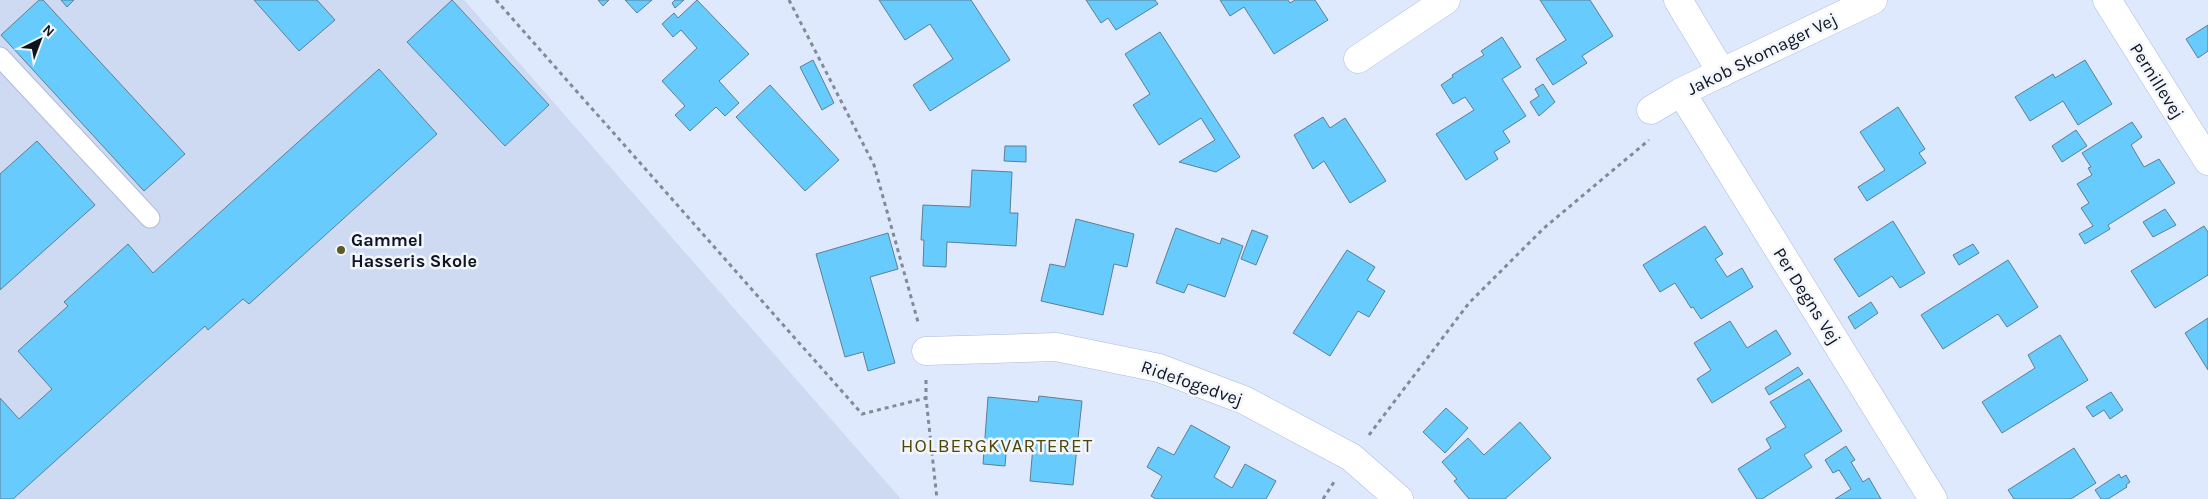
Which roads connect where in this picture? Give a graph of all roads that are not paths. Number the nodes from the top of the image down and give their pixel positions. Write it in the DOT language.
graph roads {
  1 [pos="1446,0"];
  2 [pos="1678,0"];
  3 [pos="1873,0"];
  4 [pos="2107,0"];
  5 [pos="0,57"];
  6 [pos="1358,59"];
  7 [pos="1722,74"];
  8 [pos="1681,92"];
  9 [pos="1651,110"];
  10 [pos="2208,161"];
  11 [pos="150,218"];
  12 [pos="926,350"];
  13 [pos="1399,499"];
  14 [pos="1933,499"];
  1 -- 6 [label="street"];
  2 -- 7 [label="street"];
  3 -- 7 [label="street, Jakob Skomager Vej"];
  4 -- 10 [label="street, Pernillevej"];
  5 -- 11 [label="lane"];
  7 -- 8 [label="street, Jakob Skomager Vej"];
  8 -- 9 [label="street, Jakob Skomager Vej"];
  8 -- 14 [label="street, Per Degns Vej"];
  12 -- 13 [label="street, Ridefogedvej"];
}
